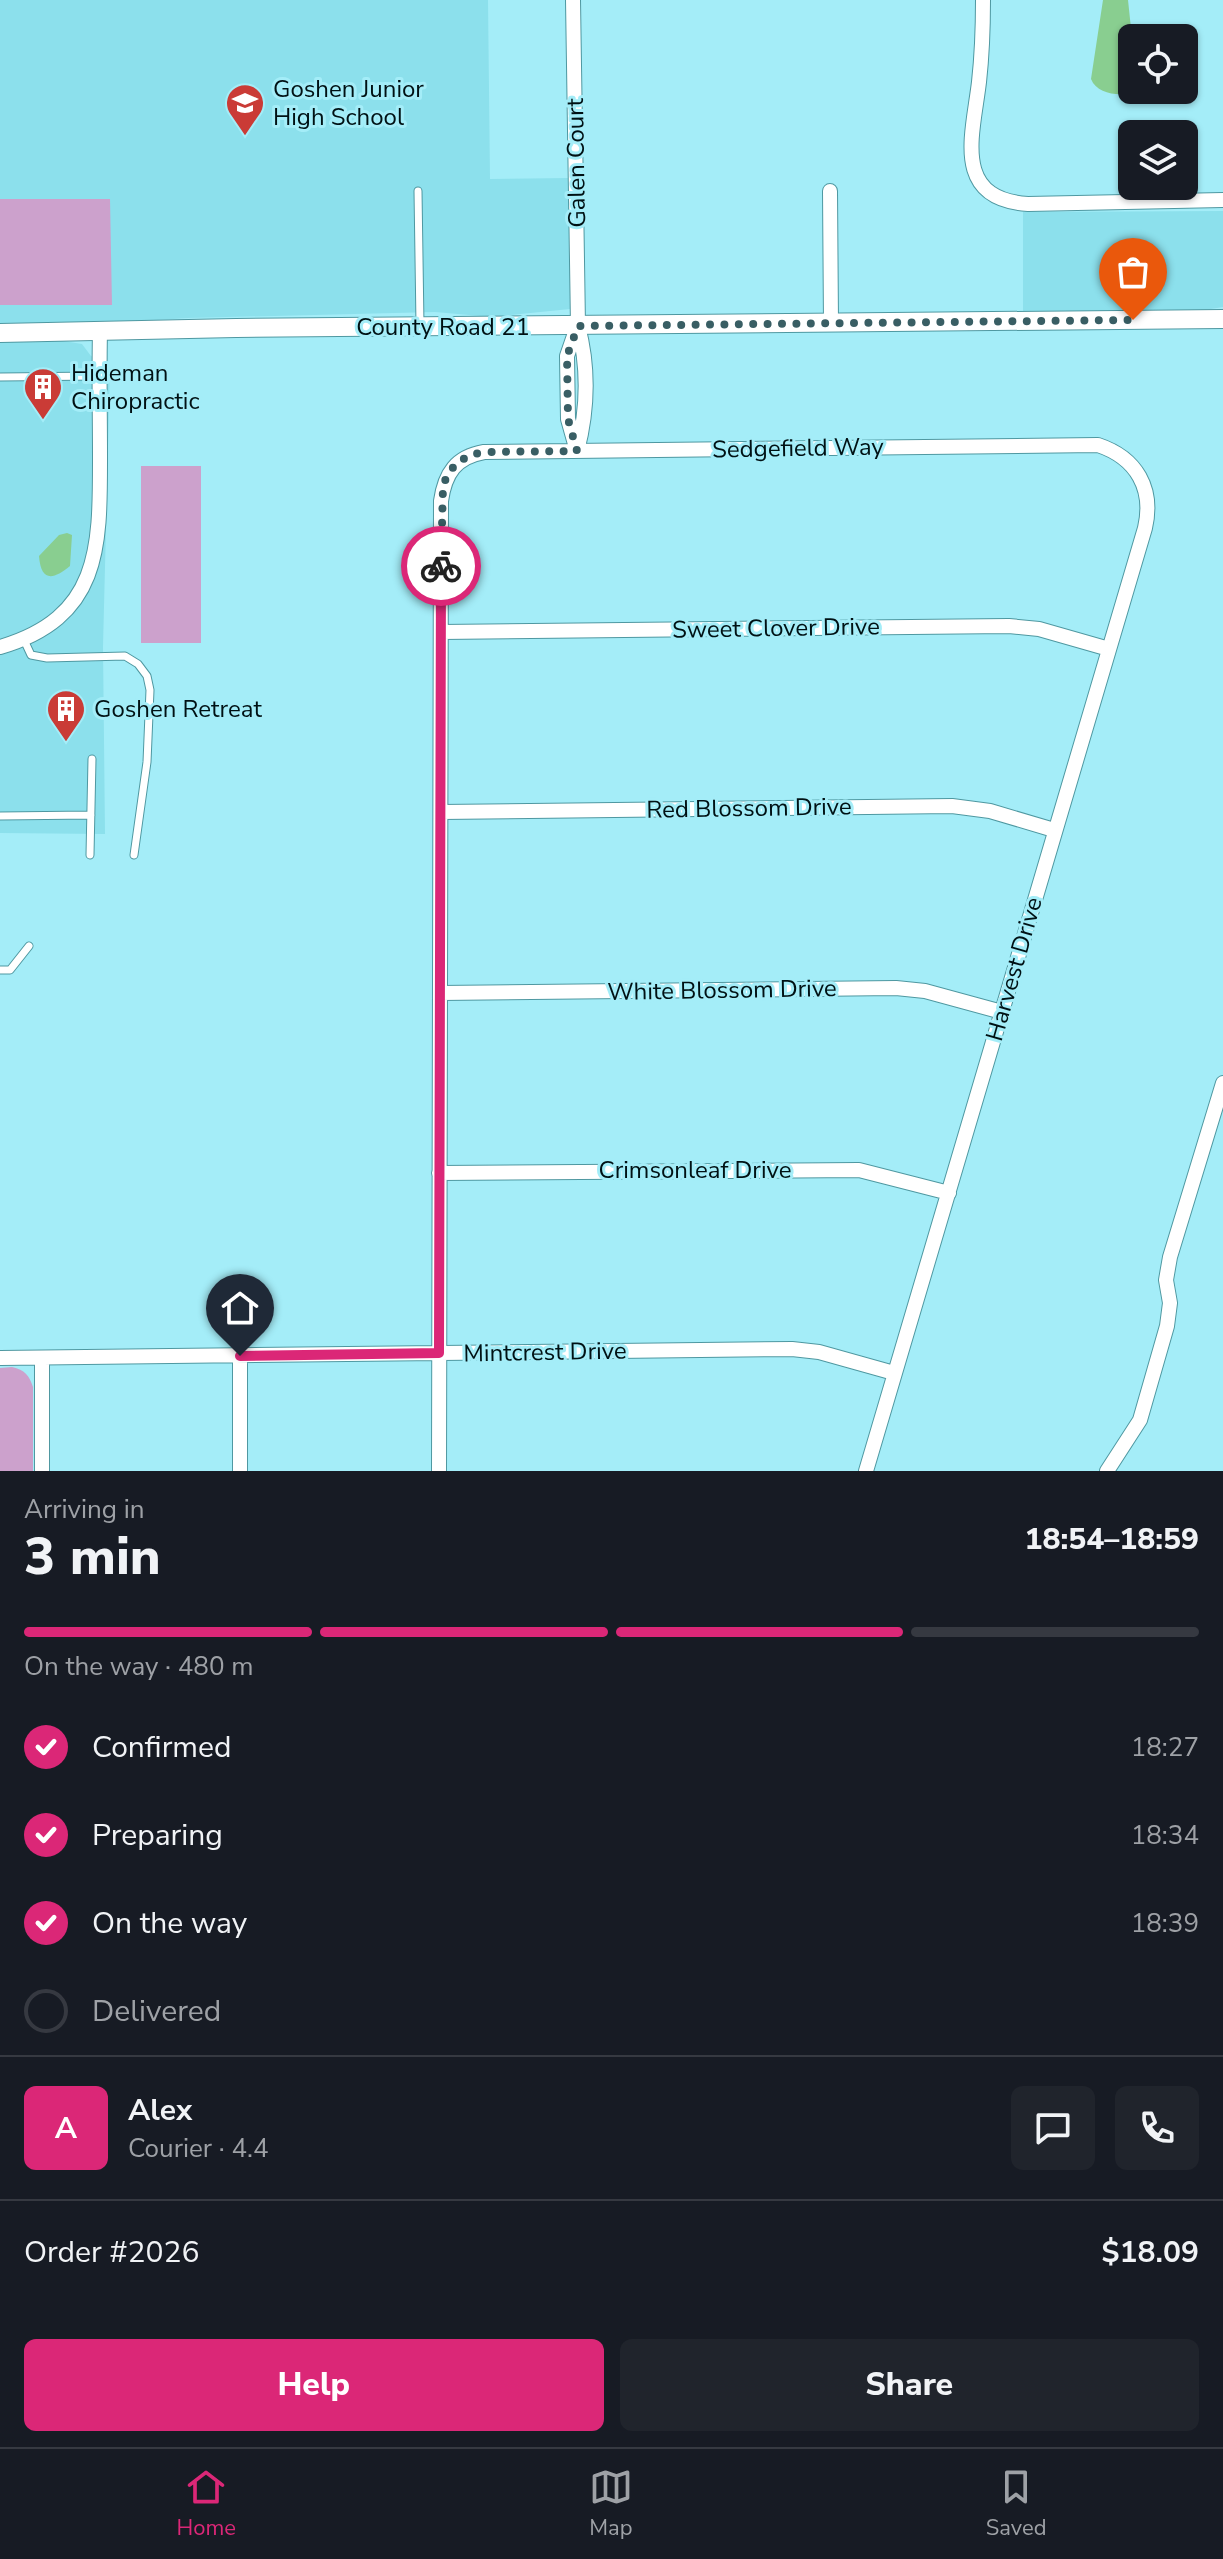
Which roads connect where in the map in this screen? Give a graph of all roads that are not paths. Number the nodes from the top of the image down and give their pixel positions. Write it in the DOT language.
graph roads {
  1 [pos="573,0"];
  2 [pos="983,0"];
  3 [pos="418,191"];
  4 [pos="830,191"];
  5 [pos="1223,200"];
  6 [pos="1223,319"];
  7 [pos="831,323"];
  8 [pos="578,326"];
  9 [pos="420,327"];
  10 [pos="100,332"];
  11 [pos="0,333"];
  12 [pos="99,376"];
  13 [pos="0,377"];
  14 [pos="577,451"];
  15 [pos="1135,468"];
  16 [pos="441,632"];
  17 [pos="24,640"];
  18 [pos="0,647"];
  19 [pos="1109,649"];
  20 [pos="92,759"];
  21 [pos="441,812"];
  22 [pos="91,815"];
  23 [pos="0,816"];
  24 [pos="1054,830"];
  25 [pos="90,855"];
  26 [pos="134,855"];
  27 [pos="29,946"];
  28 [pos="0,970"];
  29 [pos="440,993"];
  30 [pos="1002,1012"];
  31 [pos="1223,1083"];
  32 [pos="439,1173"];
  33 [pos="949,1193"];
  34 [pos="439,1353"];
  35 [pos="240,1356"];
  36 [pos="0,1358"];
  37 [pos="42,1358"];
  38 [pos="894,1373"];
  39 [pos="42,1471"];
  40 [pos="240,1471"];
  41 [pos="439,1471"];
  42 [pos="866,1471"];
  43 [pos="1107,1471"];
  1 -- 8 [label="street, Galen Court"];
  2 -- 5 [label="street"];
  3 -- 9 [label="lane"];
  4 -- 7 [label="street"];
  6 -- 7 [label="street, County Road 21"];
  7 -- 8 [label="street, County Road 21"];
  8 -- 9 [label="street, County Road 21"];
  8 -- 14 [label="street, Galen Court"];
  9 -- 10 [label="street, County Road 21"];
  10 -- 11 [label="street, County Road 21"];
  10 -- 12 [label="street"];
  12 -- 13 [label="lane"];
  12 -- 17 [label="street"];
  14 -- 15 [label="street, Sedgefield Way"];
  14 -- 16 [label="street, Sedgefield Way"];
  15 -- 19 [label="street, Harvest Drive"];
  16 -- 19 [label="street, Sweet Clover Drive"];
  16 -- 21 [label="street"];
  17 -- 18 [label="street"];
  17 -- 26 [label="lane"];
  19 -- 24 [label="street, Harvest Drive"];
  20 -- 22 [label="lane"];
  21 -- 24 [label="street, Red Blossom Drive"];
  21 -- 29 [label="street"];
  22 -- 23 [label="lane"];
  22 -- 25 [label="lane"];
  24 -- 30 [label="street, Harvest Drive"];
  27 -- 28 [label="lane"];
  29 -- 30 [label="street, White Blossom Drive"];
  29 -- 32 [label="street"];
  30 -- 33 [label="street, Harvest Drive"];
  31 -- 43 [label="street"];
  32 -- 33 [label="street, Crimsonleaf Drive"];
  32 -- 34 [label="street"];
  33 -- 38 [label="street, Harvest Drive"];
  34 -- 35 [label="street, Mintcrest Drive"];
  34 -- 38 [label="street, Mintcrest Drive"];
  34 -- 41 [label="street"];
  35 -- 37 [label="street, Mintcrest Drive"];
  35 -- 40 [label="street"];
  36 -- 37 [label="street, Mintcrest Drive"];
  37 -- 39 [label="street"];
  38 -- 42 [label="street, Harvest Drive"];
}
